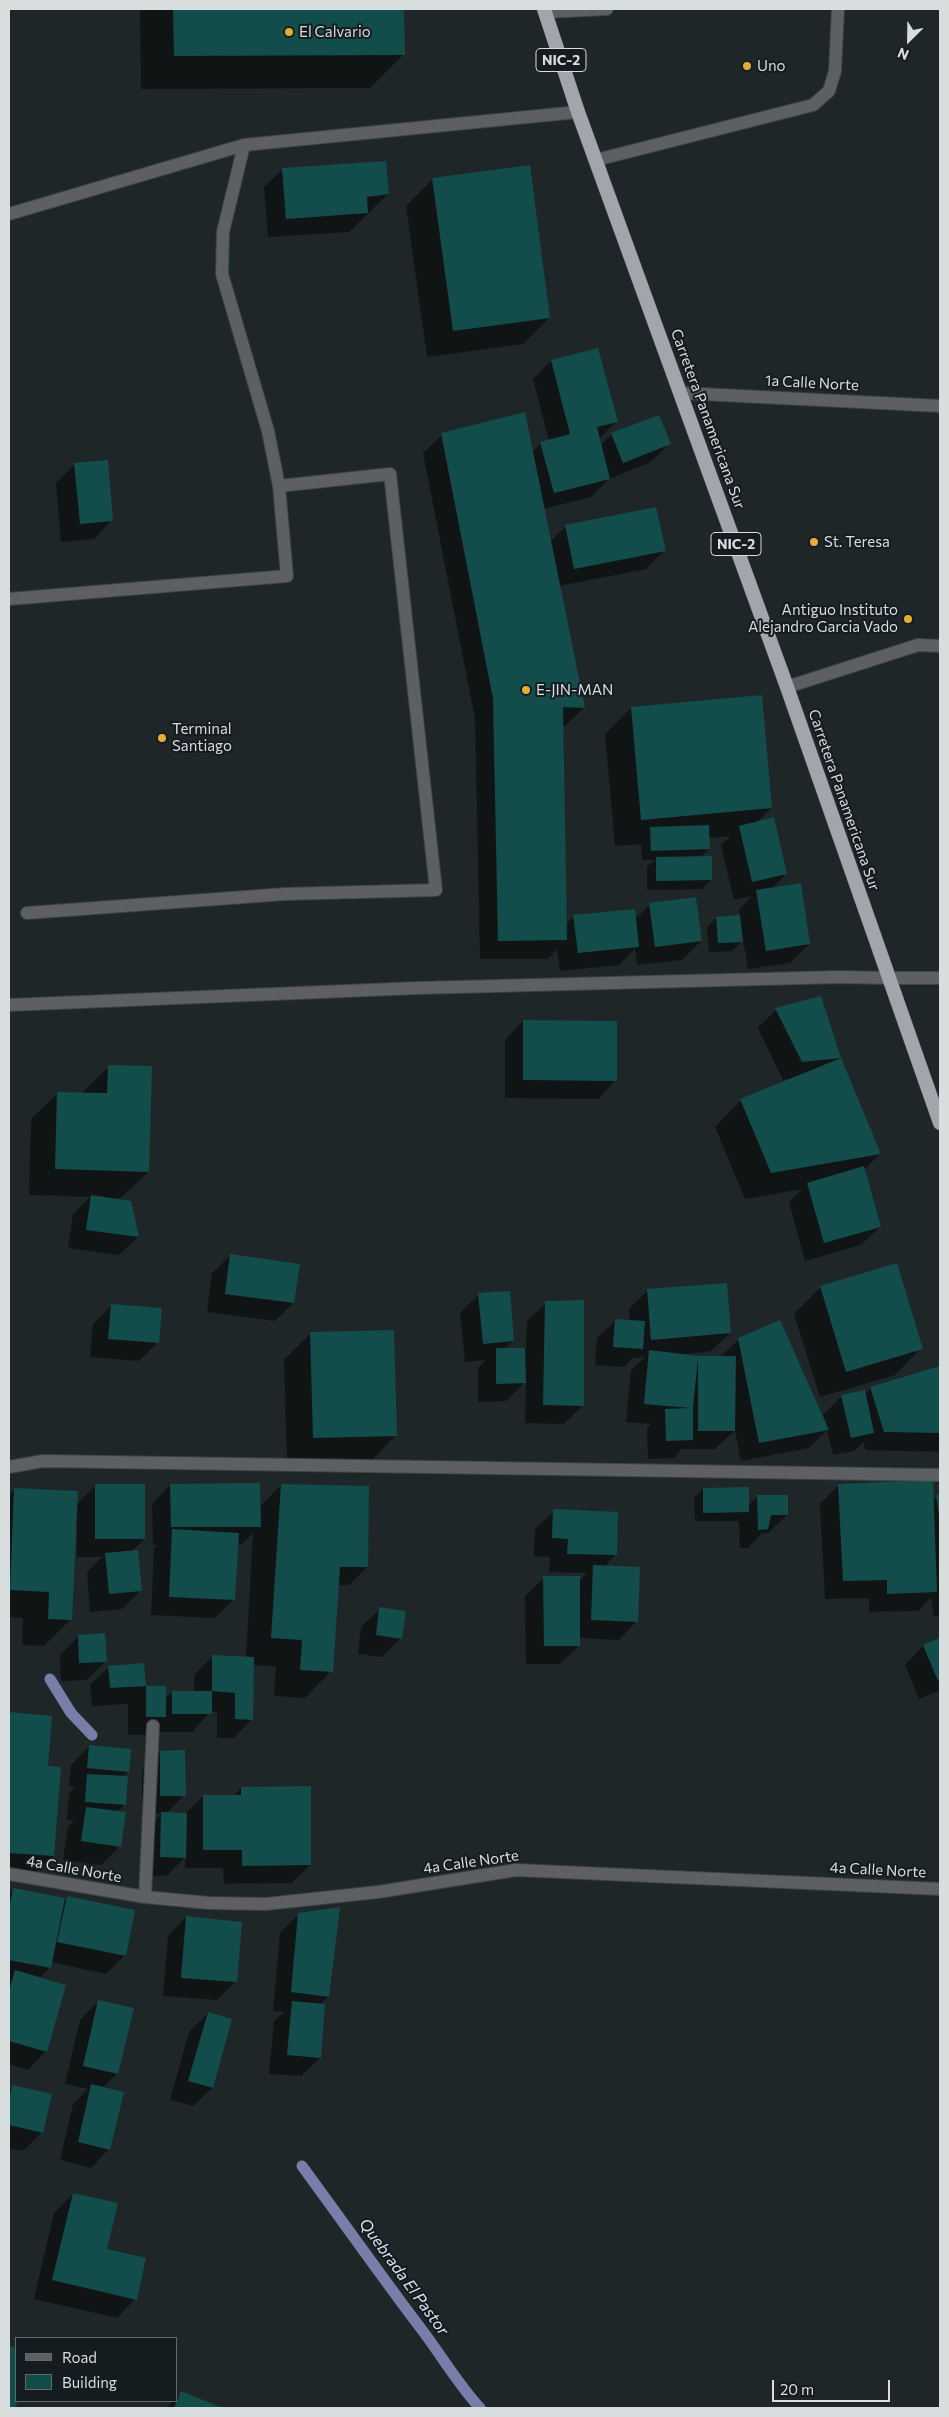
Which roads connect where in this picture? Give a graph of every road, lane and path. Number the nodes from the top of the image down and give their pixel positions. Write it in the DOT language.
graph roads {
  1 [pos="607,9"];
  2 [pos="838,9"];
  3 [pos="545,10"];
  4 [pos="578,112"];
  5 [pos="244,145"];
  6 [pos="596,160"];
  7 [pos="9,214"];
  8 [pos="681,393"];
  9 [pos="940,406"];
  10 [pos="279,486"];
  11 [pos="9,599"];
  12 [pos="940,646"];
  13 [pos="787,687"];
  14 [pos="27,913"];
  15 [pos="889,978"];
  16 [pos="940,978"];
  17 [pos="9,1005"];
  18 [pos="940,1123"];
  19 [pos="9,1467"];
  20 [pos="940,1475"];
  21 [pos="153,1726"];
  22 [pos="9,1874"];
  23 [pos="940,1889"];
  24 [pos="145,1897"];
  1 -- 3 [label="street"];
  2 -- 6 [label="street"];
  3 -- 4 [label="highway, Carretera Panamericana Sur / NIC-2"];
  4 -- 5 [label="street"];
  4 -- 6 [label="highway, Carretera Panamericana Sur / NIC-2"];
  5 -- 7 [label="street"];
  5 -- 10 [label="street"];
  6 -- 8 [label="highway, Carretera Panamericana Sur / NIC-2"];
  8 -- 9 [label="street, 1a Calle Norte"];
  8 -- 13 [label="highway, Carretera Panamericana Sur / NIC-2"];
  10 -- 11 [label="street"];
  10 -- 14 [label="street"];
  12 -- 13 [label="street"];
  13 -- 15 [label="highway, Carretera Panamericana Sur / NIC-2"];
  15 -- 16 [label="street"];
  15 -- 17 [label="street"];
  15 -- 18 [label="highway, Carretera Panamericana Sur / NIC-2"];
  19 -- 20 [label="street"];
  21 -- 24 [label="street"];
  22 -- 24 [label="street, 4a Calle Norte"];
  23 -- 24 [label="street, 4a Calle Norte"];
}
